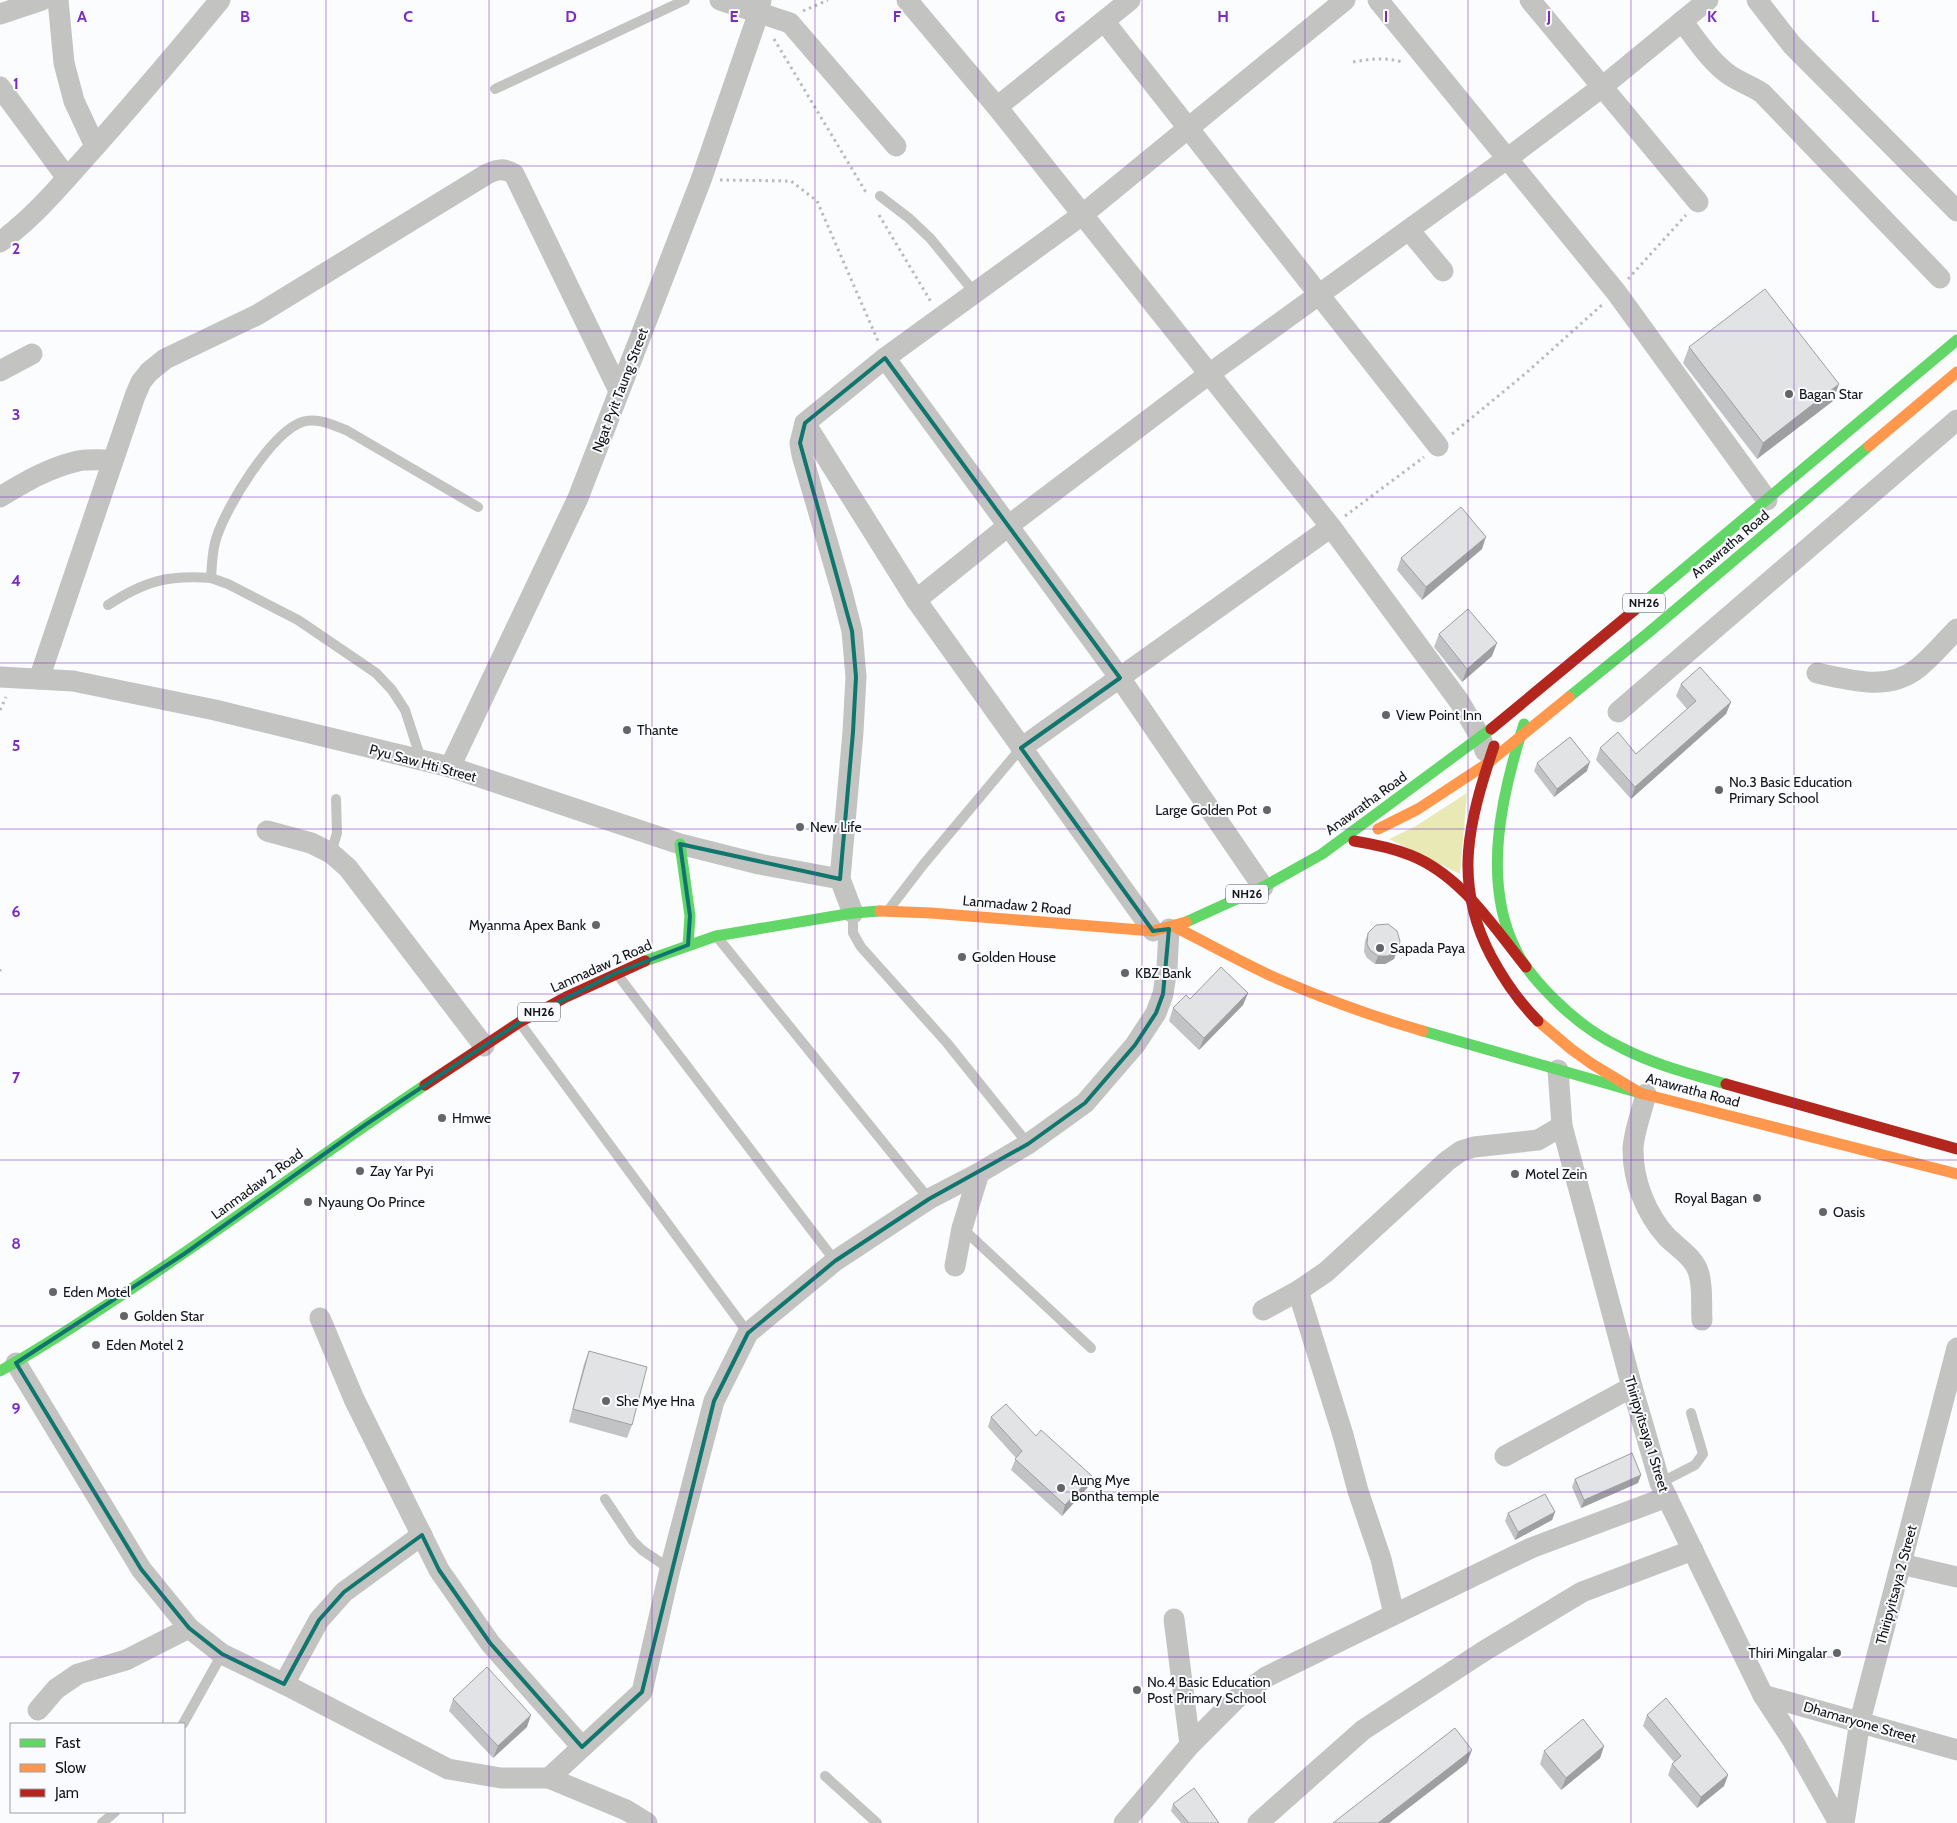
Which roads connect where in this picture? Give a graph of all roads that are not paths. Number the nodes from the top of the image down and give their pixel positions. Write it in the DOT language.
graph roads {
  1 [pos="42,0"];
  2 [pos="58,0"];
  3 [pos="220,0"];
  4 [pos="685,0"];
  5 [pos="720,0"];
  6 [pos="907,0"];
  7 [pos="1130,0"];
  8 [pos="1345,0"];
  9 [pos="1378,0"];
  10 [pos="1530,0"];
  11 [pos="1708,0"];
  12 [pos="1757,0"];
  13 [pos="760,6"];
  14 [pos="1685,12"];
  15 [pos="0,14"];
  16 [pos="1104,21"];
  17 [pos="0,87"];
  18 [pos="1602,87"];
  19 [pos="495,89"];
  20 [pos="997,107"];
  21 [pos="1188,127"];
  22 [pos="95,146"];
  23 [pos="896,146"];
  24 [pos="1508,158"];
  25 [pos="67,178"];
  26 [pos="875,197"];
  27 [pos="1698,202"];
  28 [pos="1957,211"];
  29 [pos="1082,215"];
  30 [pos="1409,230"];
  31 [pos="0,242"];
  32 [pos="1443,271"];
  33 [pos="1940,278"];
  34 [pos="974,292"];
  35 [pos="1319,294"];
  36 [pos="1957,340"];
  37 [pos="32,354"];
  38 [pos="885,358"];
  39 [pos="0,371"];
  40 [pos="1957,372"];
  41 [pos="1209,374"];
  42 [pos="619,391"];
  43 [pos="1957,420"];
  44 [pos="805,423"];
  45 [pos="1438,446"];
  46 [pos="113,460"];
  47 [pos="0,497"];
  48 [pos="1768,500"];
  49 [pos="478,507"];
  50 [pos="1008,526"];
  51 [pos="1331,527"];
  52 [pos="211,578"];
  53 [pos="916,600"];
  54 [pos="108,605"];
  55 [pos="1957,629"];
  56 [pos="1816,673"];
  57 [pos="0,677"];
  58 [pos="1120,678"];
  59 [pos="39,679"];
  60 [pos="1534,694"];
  61 [pos="1618,712"];
  62 [pos="1507,717"];
  63 [pos="1520,737"];
  64 [pos="1481,738"];
  65 [pos="1021,748"];
  66 [pos="421,760"];
  67 [pos="1488,763"];
  68 [pos="450,768"];
  69 [pos="336,799"];
  70 [pos="267,831"];
  71 [pos="1354,841"];
  72 [pos="680,844"];
  73 [pos="331,853"];
  74 [pos="1322,854"];
  75 [pos="840,880"];
  76 [pos="1263,887"];
  77 [pos="1469,898"];
  78 [pos="888,911"];
  79 [pos="852,913"];
  80 [pos="1165,929"];
  81 [pos="716,936"];
  82 [pos="688,946"];
  83 [pos="1526,967"];
  84 [pos="616,973"];
  85 [pos="520,1022"];
  86 [pos="484,1046"];
  87 [pos="1558,1070"];
  88 [pos="1643,1093"];
  89 [pos="1562,1126"];
  90 [pos="1028,1144"];
  91 [pos="1957,1149"];
  92 [pos="979,1173"];
  93 [pos="1957,1174"];
  94 [pos="929,1199"];
  95 [pos="962,1228"];
  96 [pos="835,1261"];
  97 [pos="955,1266"];
  98 [pos="1298,1291"];
  99 [pos="1263,1310"];
  100 [pos="320,1318"];
  101 [pos="1702,1320"];
  102 [pos="748,1333"];
  103 [pos="1091,1348"];
  104 [pos="1957,1348"];
  105 [pos="8,1367"];
  106 [pos="1632,1387"];
  107 [pos="1691,1413"];
  108 [pos="1949,1415"];
  109 [pos="1505,1456"];
  110 [pos="1664,1490"];
  111 [pos="605,1499"];
  112 [pos="422,1535"];
  113 [pos="1693,1550"];
  114 [pos="1901,1564"];
  115 [pos="670,1569"];
  116 [pos="1957,1577"];
  117 [pos="1394,1614"];
  118 [pos="1174,1619"];
  119 [pos="189,1628"];
  120 [pos="222,1654"];
  121 [pos="284,1684"];
  122 [pos="1763,1695"];
  123 [pos="38,1710"];
  124 [pos="1860,1721"];
  125 [pos="184,1723"];
  126 [pos="1190,1745"];
  127 [pos="582,1747"];
  128 [pos="1957,1750"];
  129 [pos="825,1776"];
  130 [pos="549,1778"];
  131 [pos="114,1813"];
  132 [pos="102,1823"];
  133 [pos="647,1823"];
  134 [pos="877,1823"];
  135 [pos="1124,1823"];
  136 [pos="1258,1823"];
  137 [pos="1839,1823"];
  138 [pos="1844,1823"];
  1 -- 15 [label="street"];
  2 -- 22 [label="street"];
  3 -- 22 [label="street"];
  4 -- 19 [label="lane"];
  5 -- 13 [label="street"];
  6 -- 20 [label="street"];
  7 -- 16 [label="street"];
  8 -- 21 [label="street"];
  9 -- 24 [label="street"];
  10 -- 18 [label="street"];
  11 -- 14 [label="street"];
  12 -- 28 [label="street"];
  13 -- 23 [label="street"];
  13 -- 42 [label="street, Ngat Pyit Taung Street"];
  14 -- 18 [label="street"];
  14 -- 33 [label="street"];
  16 -- 20 [label="street"];
  16 -- 21 [label="street"];
  17 -- 25 [label="street"];
  18 -- 24 [label="street"];
  18 -- 27 [label="street"];
  20 -- 29 [label="street"];
  21 -- 29 [label="street"];
  21 -- 35 [label="street"];
  22 -- 25 [label="street"];
  24 -- 30 [label="street"];
  24 -- 48 [label="street"];
  25 -- 31 [label="street"];
  26 -- 34 [label="lane"];
  29 -- 34 [label="street"];
  29 -- 41 [label="street"];
  30 -- 32 [label="street"];
  30 -- 35 [label="street"];
  34 -- 38 [label="street"];
  35 -- 41 [label="street"];
  35 -- 45 [label="street"];
  36 -- 48 [label="main road, Anawratha Road / NH26"];
  37 -- 39 [label="street"];
  38 -- 44 [label="street"];
  38 -- 50 [label="street"];
  40 -- 63 [label="main road, Anawratha Road / NH26"];
  41 -- 50 [label="street"];
  41 -- 51 [label="street"];
  42 -- 46 [label="street"];
  42 -- 68 [label="street, Ngat Pyit Taung Street"];
  43 -- 61 [label="street"];
  44 -- 53 [label="street"];
  44 -- 75 [label="street"];
  46 -- 47 [label="street"];
  46 -- 59 [label="street"];
  48 -- 60 [label="main road, Anawratha Road / NH26"];
  49 -- 52 [label="lane"];
  50 -- 53 [label="street"];
  50 -- 58 [label="street"];
  51 -- 58 [label="street"];
  51 -- 64 [label="street"];
  52 -- 54 [label="lane"];
  52 -- 66 [label="lane"];
  53 -- 65 [label="street"];
  55 -- 56 [label="street"];
  57 -- 59 [label="street, Pyu Saw Hti Street"];
  58 -- 65 [label="street"];
  58 -- 76 [label="street"];
  59 -- 66 [label="street, Pyu Saw Hti Street"];
  60 -- 62 [label="main road, Anawratha Road / NH26"];
  60 -- 63 [label="main road, Anawratha Road"];
  62 -- 64 [label="main road, Anawratha Road / NH26"];
  62 -- 67 [label="main road, Anawratha Road"];
  63 -- 67 [label="main road, Anawratha Road / NH26"];
  63 -- 83 [label="main road, Anawratha Road"];
  64 -- 67 [label="street"];
  64 -- 74 [label="main road, Anawratha Road / NH26"];
  65 -- 78 [label="lane"];
  65 -- 80 [label="street"];
  66 -- 68 [label="street, Pyu Saw Hti Street"];
  67 -- 71 [label="main road, Anawratha Road / NH26"];
  67 -- 77 [label="main road, Anawratha Road"];
  68 -- 72 [label="street, Pyu Saw Hti Street"];
  69 -- 73 [label="lane"];
  70 -- 73 [label="street"];
  71 -- 74 [label="main road, Anawratha Road / NH26"];
  71 -- 77 [label="main road"];
  72 -- 75 [label="street, Pyu Saw Hti Street"];
  72 -- 82 [label="main road"];
  73 -- 86 [label="street"];
  74 -- 76 [label="main road, NH26"];
  75 -- 79 [label="street"];
  76 -- 80 [label="main road, NH26"];
  77 -- 83 [label="main road"];
  77 -- 88 [label="main road, Anawratha Road"];
  78 -- 79 [label="main road, Lanmadaw 2 Road / NH26"];
  78 -- 80 [label="main road, Lanmadaw 2 Road / NH26"];
  79 -- 81 [label="main road, Lanmadaw 2 Road / NH26"];
  79 -- 90 [label="lane"];
  80 -- 87 [label="main road"];
  80 -- 90 [label="street"];
  81 -- 82 [label="main road, Lanmadaw 2 Road / NH26"];
  81 -- 94 [label="lane"];
  82 -- 84 [label="main road, Lanmadaw 2 Road / NH26"];
  83 -- 91 [label="main road, Anawratha Road"];
  84 -- 85 [label="main road, Lanmadaw 2 Road / NH26"];
  84 -- 96 [label="lane"];
  85 -- 86 [label="main road, Lanmadaw 2 Road / NH26"];
  85 -- 102 [label="lane"];
  86 -- 105 [label="main road, Lanmadaw 2 Road / NH26"];
  87 -- 88 [label="main road"];
  87 -- 89 [label="street, Thiripyitsaya 1 Street"];
  88 -- 93 [label="main road, Anawratha Road"];
  88 -- 101 [label="street"];
  89 -- 98 [label="street"];
  89 -- 106 [label="street, Thiripyitsaya 1 Street"];
  90 -- 92 [label="street"];
  92 -- 94 [label="street"];
  92 -- 95 [label="street"];
  94 -- 96 [label="street"];
  95 -- 97 [label="street"];
  95 -- 103 [label="lane"];
  96 -- 102 [label="street"];
  98 -- 99 [label="street"];
  98 -- 117 [label="street"];
  100 -- 112 [label="street"];
  102 -- 115 [label="street"];
  104 -- 108 [label="street, Thiripyitsaya 2 Street"];
  105 -- 119 [label="street"];
  106 -- 109 [label="street"];
  106 -- 110 [label="street, Thiripyitsaya 1 Street"];
  107 -- 110 [label="lane"];
  108 -- 114 [label="street, Thiripyitsaya 2 Street"];
  110 -- 113 [label="street, Thiripyitsaya 1 Street"];
  110 -- 117 [label="street"];
  111 -- 115 [label="lane"];
  112 -- 121 [label="street"];
  112 -- 127 [label="street"];
  113 -- 122 [label="street, Thiripyitsaya 1 Street"];
  113 -- 136 [label="street"];
  114 -- 116 [label="street"];
  114 -- 124 [label="street, Thiripyitsaya 2 Street"];
  115 -- 127 [label="street"];
  117 -- 126 [label="street"];
  118 -- 126 [label="street"];
  119 -- 120 [label="street"];
  119 -- 123 [label="street"];
  120 -- 121 [label="street"];
  120 -- 125 [label="lane"];
  121 -- 130 [label="street"];
  122 -- 124 [label="street, Dhamaryone Street"];
  122 -- 137 [label="street, Thiripyitsaya 1 Street"];
  124 -- 128 [label="street, Dhamaryone Street"];
  124 -- 138 [label="street, Thiripyitsaya 2 Street"];
  126 -- 135 [label="street"];
  127 -- 130 [label="street"];
  129 -- 134 [label="lane"];
  130 -- 133 [label="street"];
  131 -- 132 [label="lane"];
}
